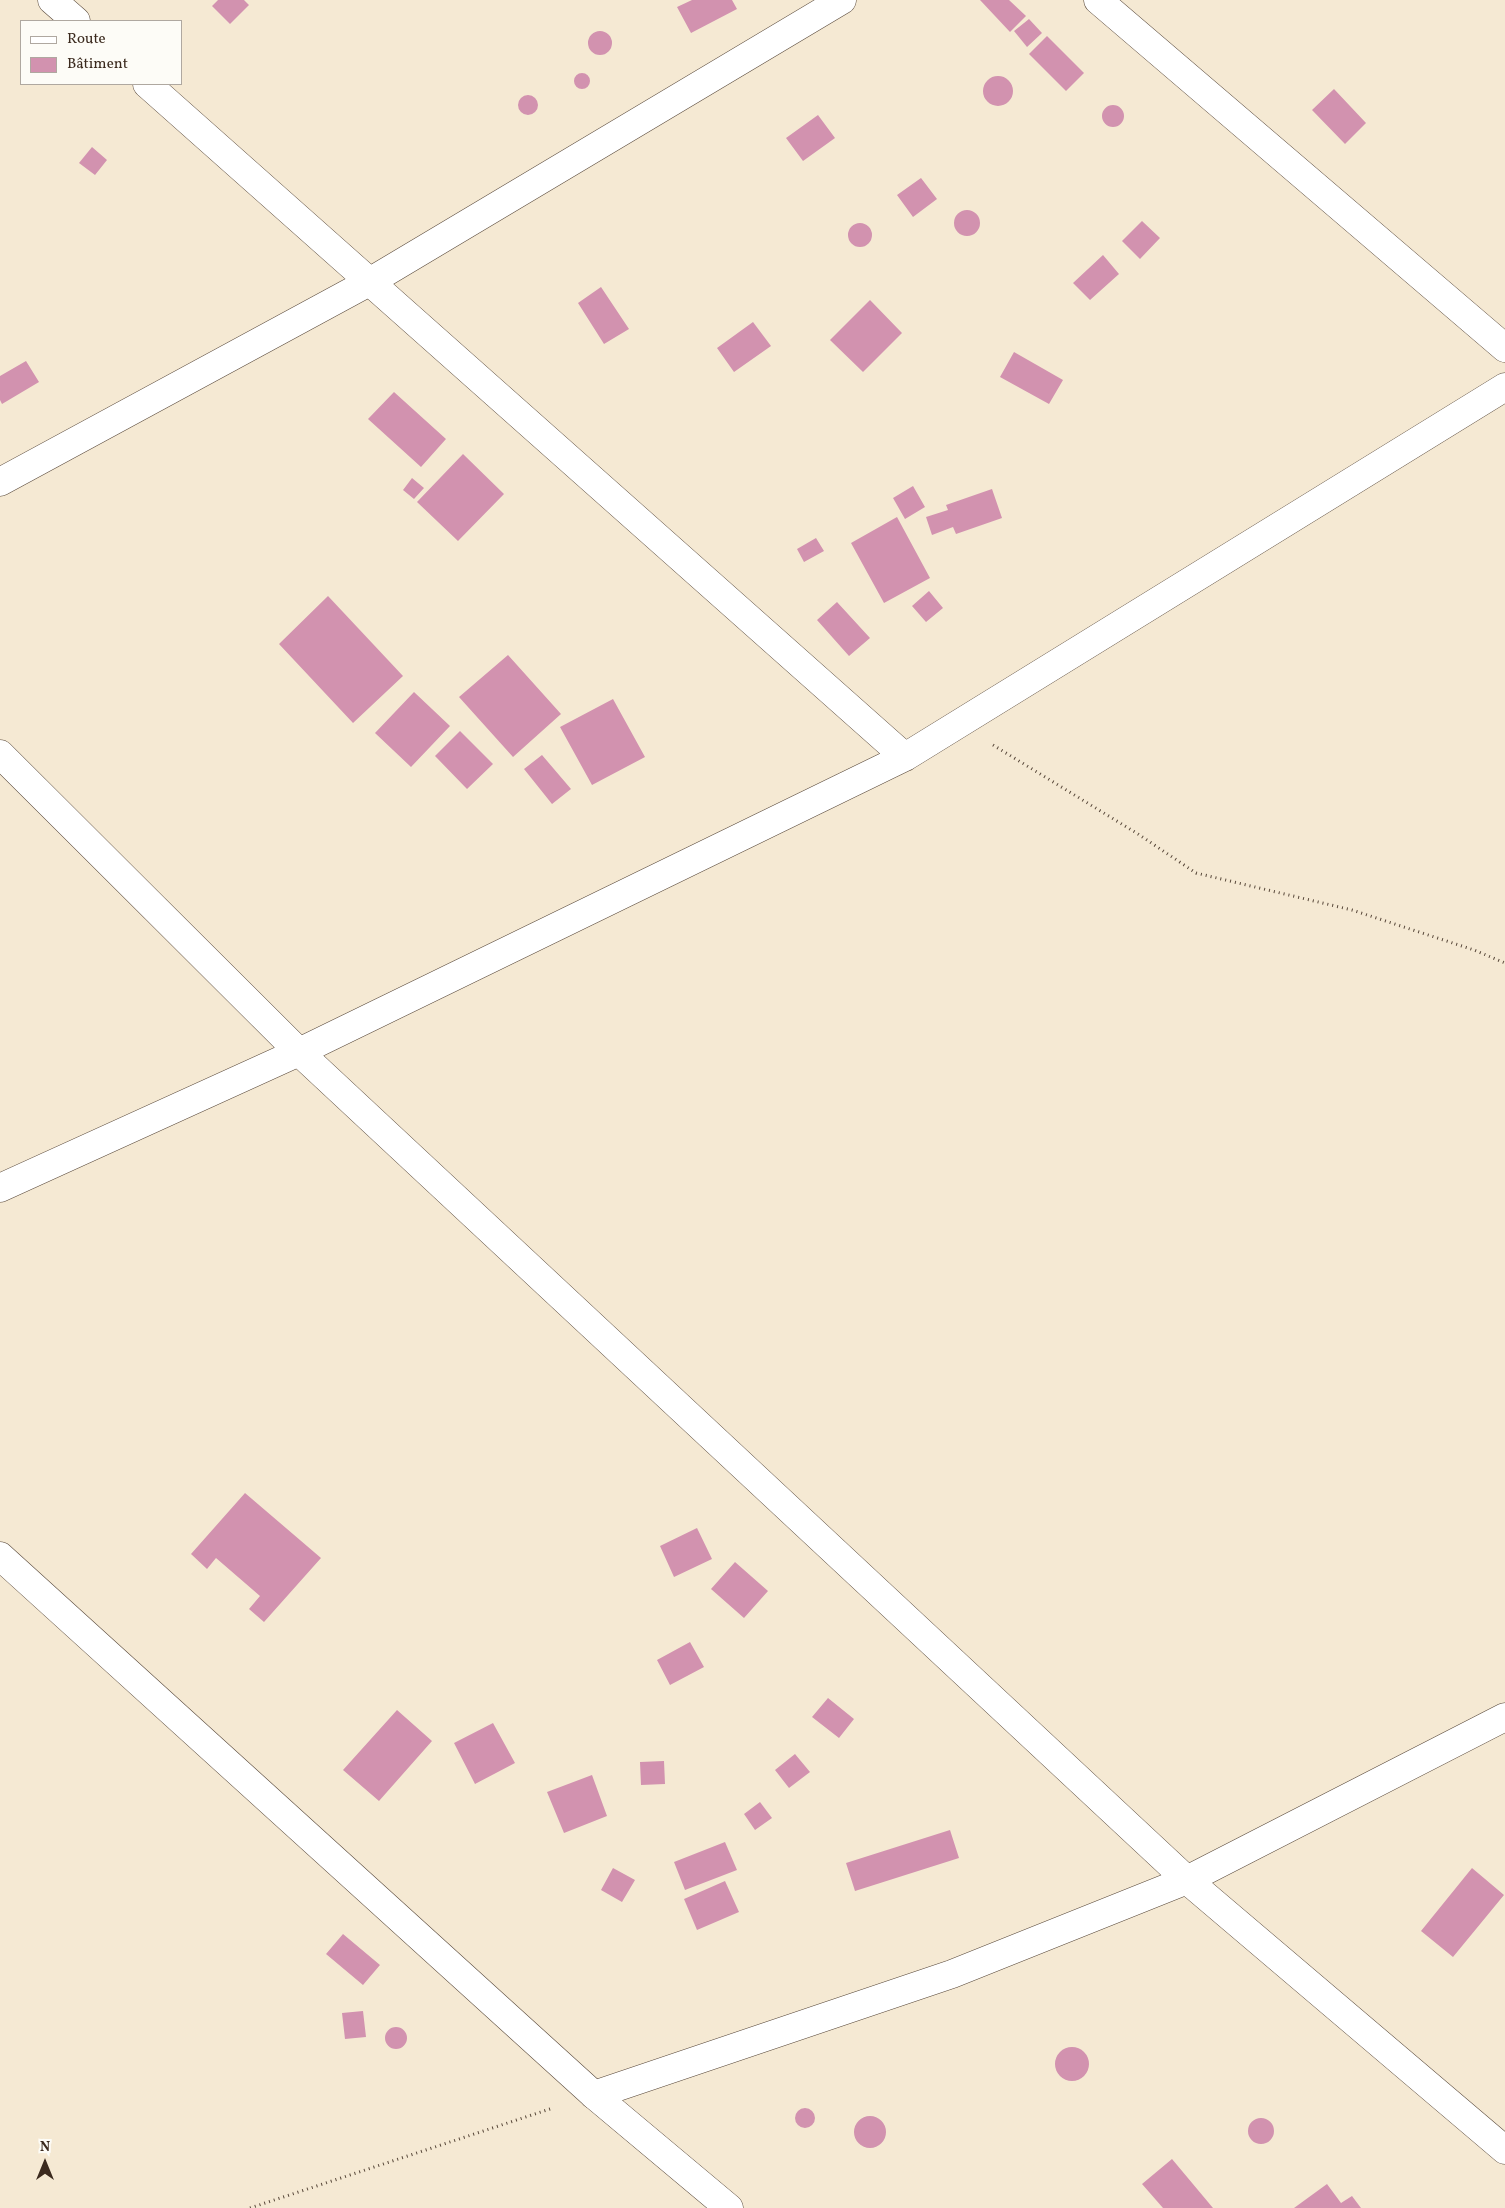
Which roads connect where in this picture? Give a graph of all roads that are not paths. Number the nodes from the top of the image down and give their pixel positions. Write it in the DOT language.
graph roads {
  1 [pos="52,0"];
  2 [pos="842,0"];
  3 [pos="1098,0"];
  4 [pos="75,20"];
  5 [pos="148,85"];
  6 [pos="371,281"];
  7 [pos="1505,348"];
  8 [pos="1505,387"];
  9 [pos="0,482"];
  10 [pos="0,754"];
  11 [pos="904,757"];
  12 [pos="299,1052"];
  13 [pos="0,1188"];
  14 [pos="0,1556"];
  15 [pos="1505,1717"];
  16 [pos="1187,1880"];
  17 [pos="594,2094"];
  18 [pos="1505,2150"];
  19 [pos="729,2208"];
  1 -- 4 [label="street"];
  2 -- 6 [label="street"];
  3 -- 7 [label="street"];
  5 -- 6 [label="street"];
  6 -- 9 [label="street"];
  6 -- 11 [label="street"];
  8 -- 11 [label="street"];
  10 -- 12 [label="street"];
  11 -- 12 [label="street"];
  12 -- 13 [label="street"];
  12 -- 16 [label="street"];
  14 -- 17 [label="street"];
  15 -- 16 [label="street"];
  16 -- 17 [label="street"];
  16 -- 18 [label="street"];
  17 -- 19 [label="street"];
}
